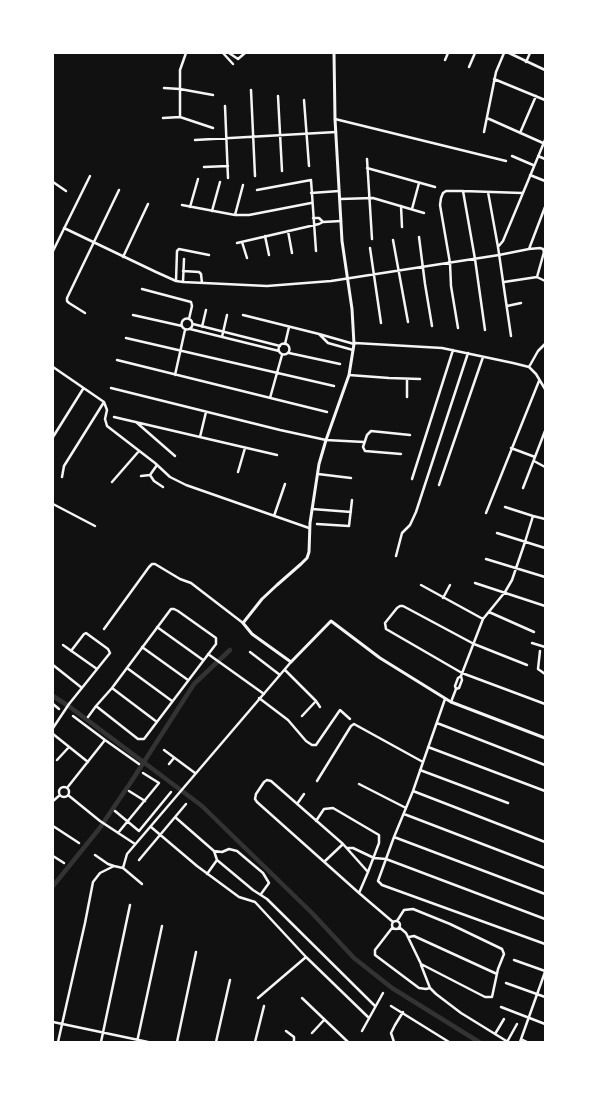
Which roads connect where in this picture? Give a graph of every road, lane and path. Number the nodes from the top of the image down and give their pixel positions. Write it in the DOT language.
graph roads {
  1 [pos="186,53"];
  2 [pos="223,53"];
  3 [pos="229,53"];
  4 [pos="245,53"];
  5 [pos="334,53"];
  6 [pos="448,53"];
  7 [pos="475,53"];
  8 [pos="504,53"];
  9 [pos="509,53"];
  10 [pos="530,53"];
  11 [pos="445,60"];
  12 [pos="526,62"];
  13 [pos="233,64"];
  14 [pos="469,67"];
  15 [pos="545,70"];
  16 [pos="494,79"];
  17 [pos="164,88"];
  18 [pos="180,89"];
  19 [pos="251,90"];
  20 [pos="213,95"];
  21 [pos="278,96"];
  22 [pos="536,96"];
  23 [pos="304,100"];
  24 [pos="545,100"];
  25 [pos="225,106"];
  26 [pos="180,117"];
  27 [pos="163,118"];
  28 [pos="487,118"];
  29 [pos="335,119"];
  30 [pos="213,128"];
  31 [pos="336,132"];
  32 [pos="484,132"];
  33 [pos="306,133"];
  34 [pos="520,133"];
  35 [pos="280,135"];
  36 [pos="253,136"];
  37 [pos="226,137"];
  38 [pos="195,140"];
  39 [pos="544,142"];
  40 [pos="512,156"];
  41 [pos="538,156"];
  42 [pos="367,159"];
  43 [pos="545,159"];
  44 [pos="506,161"];
  45 [pos="228,166"];
  46 [pos="309,166"];
  47 [pos="534,166"];
  48 [pos="204,167"];
  49 [pos="368,168"];
  50 [pos="282,171"];
  51 [pos="530,174"];
  52 [pos="90,176"];
  53 [pos="255,176"];
  54 [pos="228,178"];
  55 [pos="198,179"];
  56 [pos="545,181"];
  57 [pos="53,182"];
  58 [pos="220,182"];
  59 [pos="419,182"];
  60 [pos="243,185"];
  61 [pos="435,188"];
  62 [pos="119,190"];
  63 [pos="257,190"];
  64 [pos="66,191"];
  65 [pos="339,191"];
  66 [pos="463,191"];
  67 [pos="488,192"];
  68 [pos="311,193"];
  69 [pos="522,193"];
  70 [pos="369,198"];
  71 [pos="340,199"];
  72 [pos="311,203"];
  73 [pos="148,204"];
  74 [pos="182,205"];
  75 [pos="401,206"];
  76 [pos="190,207"];
  77 [pos="545,207"];
  78 [pos="412,209"];
  79 [pos="212,211"];
  80 [pos="424,213"];
  81 [pos="235,215"];
  82 [pos="313,218"];
  83 [pos="341,221"];
  84 [pos="323,222"];
  85 [pos="313,225"];
  86 [pos="402,226"];
  87 [pos="64,228"];
  88 [pos="288,231"];
  89 [pos="265,236"];
  90 [pos="419,238"];
  91 [pos="372,239"];
  92 [pos="393,240"];
  93 [pos="93,242"];
  94 [pos="242,242"];
  95 [pos="237,243"];
  96 [pos="498,247"];
  97 [pos="370,248"];
  98 [pos="529,249"];
  99 [pos="53,251"];
  100 [pos="316,251"];
  101 [pos="544,252"];
  102 [pos="292,254"];
  103 [pos="209,255"];
  104 [pos="269,255"];
  105 [pos="499,255"];
  106 [pos="123,257"];
  107 [pos="247,258"];
  108 [pos="544,258"];
  109 [pos="475,259"];
  110 [pos="184,260"];
  111 [pos="450,263"];
  112 [pos="424,266"];
  113 [pos="399,270"];
  114 [pos="184,271"];
  115 [pos="374,275"];
  116 [pos="537,277"];
  117 [pos="348,279"];
  118 [pos="176,281"];
  119 [pos="545,281"];
  120 [pos="183,282"];
  121 [pos="504,282"];
  122 [pos="202,283"];
  123 [pos="142,289"];
  124 [pos="522,303"];
  125 [pos="507,306"];
  126 [pos="206,310"];
  127 [pos="85,313"];
  128 [pos="133,315"];
  129 [pos="227,315"];
  130 [pos="243,315"];
  131 [pos="189,319"];
  132 [pos="408,322"];
  133 [pos="381,323"];
  134 [pos="193,324"];
  135 [pos="182,326"];
  136 [pos="202,326"];
  137 [pos="432,326"];
  138 [pos="289,327"];
  139 [pos="458,328"];
  140 [pos="190,329"];
  141 [pos="185,330"];
  142 [pos="485,330"];
  143 [pos="223,332"];
  144 [pos="319,334"];
  145 [pos="511,336"];
  146 [pos="222,337"];
  147 [pos="126,338"];
  148 [pos="285,344"];
  149 [pos="354,344"];
  150 [pos="545,344"];
  151 [pos="280,346"];
  152 [pos="279,350"];
  153 [pos="354,350"];
  154 [pos="453,350"];
  155 [pos="180,351"];
  156 [pos="289,353"];
  157 [pos="468,353"];
  158 [pos="282,355"];
  159 [pos="483,357"];
  160 [pos="118,360"];
  161 [pos="340,364"];
  162 [pos="53,367"];
  163 [pos="529,367"];
  164 [pos="276,373"];
  165 [pos="175,375"];
  166 [pos="349,375"];
  167 [pos="407,379"];
  168 [pos="420,379"];
  169 [pos="540,381"];
  170 [pos="334,386"];
  171 [pos="111,388"];
  172 [pos="83,389"];
  173 [pos="545,389"];
  174 [pos="406,397"];
  175 [pos="270,398"];
  176 [pos="104,402"];
  177 [pos="206,412"];
  178 [pos="327,412"];
  179 [pos="114,417"];
  180 [pos="136,422"];
  181 [pos="545,431"];
  182 [pos="410,435"];
  183 [pos="53,437"];
  184 [pos="200,437"];
  185 [pos="544,437"];
  186 [pos="326,440"];
  187 [pos="364,442"];
  188 [pos="245,448"];
  189 [pos="512,448"];
  190 [pos="139,451"];
  191 [pos="401,454"];
  192 [pos="277,455"];
  193 [pos="175,456"];
  194 [pos="535,457"];
  195 [pos="534,461"];
  196 [pos="157,466"];
  197 [pos="545,467"];
  198 [pos="238,472"];
  199 [pos="318,474"];
  200 [pos="150,475"];
  201 [pos="141,476"];
  202 [pos="62,477"];
  203 [pos="351,478"];
  204 [pos="412,479"];
  205 [pos="112,482"];
  206 [pos="284,484"];
  207 [pos="439,485"];
  208 [pos="163,487"];
  209 [pos="523,488"];
  210 [pos="352,500"];
  211 [pos="53,504"];
  212 [pos="506,507"];
  213 [pos="312,509"];
  214 [pos="351,512"];
  215 [pos="486,513"];
  216 [pos="274,516"];
  217 [pos="533,516"];
  218 [pos="545,519"];
  219 [pos="317,524"];
  220 [pos="95,526"];
  221 [pos="309,528"];
  222 [pos="497,533"];
  223 [pos="525,542"];
  224 [pos="545,548"];
  225 [pos="396,556"];
  226 [pos="486,559"];
  227 [pos="516,568"];
  228 [pos="545,576"];
  229 [pos="475,583"];
  230 [pos="421,585"];
  231 [pos="450,585"];
  232 [pos="505,592"];
  233 [pos="443,598"];
  234 [pos="545,606"];
  235 [pos="489,612"];
  236 [pos="484,620"];
  237 [pos="243,624"];
  238 [pos="157,627"];
  239 [pos="104,629"];
  240 [pos="534,632"];
  241 [pos="532,643"];
  242 [pos="474,644"];
  243 [pos="63,645"];
  244 [pos="142,647"];
  245 [pos="545,647"];
  246 [pos="540,650"];
  247 [pos="71,651"];
  248 [pos="250,652"];
  249 [pos="208,654"];
  250 [pos="203,660"];
  251 [pos="291,662"];
  252 [pos="526,664"];
  253 [pos="53,666"];
  254 [pos="127,668"];
  255 [pos="97,669"];
  256 [pos="284,670"];
  257 [pos="462,673"];
  258 [pos="545,674"];
  259 [pos="280,675"];
  260 [pos="188,680"];
  261 [pos="82,688"];
  262 [pos="112,688"];
  263 [pos="264,694"];
  264 [pos="259,698"];
  265 [pos="446,698"];
  266 [pos="172,701"];
  267 [pos="316,701"];
  268 [pos="451,702"];
  269 [pos="53,704"];
  270 [pos="545,704"];
  271 [pos="96,706"];
  272 [pos="320,707"];
  273 [pos="59,709"];
  274 [pos="72,716"];
  275 [pos="302,716"];
  276 [pos="88,717"];
  277 [pos="350,719"];
  278 [pos="157,722"];
  279 [pos="436,723"];
  280 [pos="53,728"];
  281 [pos="53,734"];
  282 [pos="545,738"];
  283 [pos="105,740"];
  284 [pos="69,747"];
  285 [pos="428,747"];
  286 [pos="164,750"];
  287 [pos="174,758"];
  288 [pos="57,760"];
  289 [pos="88,762"];
  290 [pos="423,762"];
  291 [pos="139,764"];
  292 [pos="169,764"];
  293 [pos="545,765"];
  294 [pos="420,770"];
  295 [pos="143,773"];
  296 [pos="195,774"];
  297 [pos="317,781"];
  298 [pos="359,784"];
  299 [pos="67,788"];
  300 [pos="129,791"];
  301 [pos="413,791"];
  302 [pos="545,791"];
  303 [pos="171,792"];
  304 [pos="304,794"];
  305 [pos="60,795"];
  306 [pos="68,795"];
  307 [pos="53,800"];
  308 [pos="144,801"];
  309 [pos="508,803"];
  310 [pos="186,804"];
  311 [pos="297,804"];
  312 [pos="406,808"];
  313 [pos="115,811"];
  314 [pos="404,814"];
  315 [pos="176,817"];
  316 [pos="316,821"];
  317 [pos="128,822"];
  318 [pos="53,826"];
  319 [pos="151,827"];
  320 [pos="118,833"];
  321 [pos="161,834"];
  322 [pos="394,837"];
  323 [pos="545,842"];
  324 [pos="79,843"];
  325 [pos="135,844"];
  326 [pos="343,844"];
  327 [pos="347,848"];
  328 [pos="214,852"];
  329 [pos="95,855"];
  330 [pos="53,856"];
  331 [pos="374,858"];
  332 [pos="386,859"];
  333 [pos="139,860"];
  334 [pos="217,860"];
  335 [pos="324,862"];
  336 [pos="64,863"];
  337 [pos="114,866"];
  338 [pos="123,868"];
  339 [pos="545,868"];
  340 [pos="368,872"];
  341 [pos="207,874"];
  342 [pos="142,884"];
  343 [pos="359,893"];
  344 [pos="261,894"];
  345 [pos="545,894"];
  346 [pos="130,905"];
  347 [pos="545,919"];
  348 [pos="397,921"];
  349 [pos="393,922"];
  350 [pos="162,926"];
  351 [pos="399,927"];
  352 [pos="392,928"];
  353 [pos="409,937"];
  354 [pos="545,944"];
  355 [pos="196,952"];
  356 [pos="306,957"];
  357 [pos="514,960"];
  358 [pos="421,964"];
  359 [pos="545,971"];
  360 [pos="497,974"];
  361 [pos="230,980"];
  362 [pos="506,983"];
  363 [pos="430,988"];
  364 [pos="383,993"];
  365 [pos="537,994"];
  366 [pos="258,998"];
  367 [pos="302,998"];
  368 [pos="545,998"];
  369 [pos="264,1006"];
  370 [pos="375,1006"];
  371 [pos="392,1006"];
  372 [pos="501,1007"];
  373 [pos="403,1012"];
  374 [pos="529,1017"];
  375 [pos="369,1018"];
  376 [pos="504,1019"];
  377 [pos="324,1020"];
  378 [pos="53,1022"];
  379 [pos="62,1024"];
  380 [pos="517,1024"];
  381 [pos="545,1024"];
  382 [pos="286,1031"];
  383 [pos="362,1031"];
  384 [pos="103,1033"];
  385 [pos="312,1033"];
  386 [pos="495,1034"];
  387 [pos="137,1041"];
  388 [pos="521,1041"];
  389 [pos="58,1042"];
  390 [pos="101,1042"];
  391 [pos="148,1042"];
  392 [pos="177,1042"];
  393 [pos="216,1042"];
  394 [pos="255,1042"];
  395 [pos="294,1042"];
  396 [pos="348,1042"];
  397 [pos="393,1042"];
  398 [pos="449,1042"];
  399 [pos="507,1042"];
  400 [pos="527,1042"];
  1 -- 18 [label="street"];
  2 -- 13 [label="street"];
  3 -- 4 [label="street"];
  5 -- 29 [label="street"];
  6 -- 11 [label="street"];
  7 -- 14 [label="street"];
  8 -- 16 [label="street"];
  9 -- 12 [label="street"];
  10 -- 12 [label="street"];
  12 -- 15 [label="street"];
  16 -- 22 [label="street"];
  16 -- 28 [label="street"];
  17 -- 18 [label="street"];
  18 -- 20 [label="street"];
  18 -- 26 [label="street"];
  19 -- 36 [label="street"];
  21 -- 35 [label="street"];
  22 -- 24 [label="street"];
  22 -- 34 [label="street"];
  23 -- 33 [label="street"];
  25 -- 37 [label="street"];
  26 -- 27 [label="street"];
  26 -- 30 [label="street"];
  28 -- 32 [label="street"];
  28 -- 34 [label="street"];
  29 -- 31 [label="street"];
  29 -- 44 [label="street"];
  31 -- 33 [label="street"];
  31 -- 65 [label="street"];
  33 -- 35 [label="street"];
  33 -- 46 [label="street"];
  34 -- 39 [label="street"];
  35 -- 36 [label="street"];
  35 -- 50 [label="street"];
  36 -- 37 [label="street"];
  36 -- 53 [label="street"];
  37 -- 38 [label="street"];
  37 -- 45 [label="street"];
  39 -- 41 [label="street"];
  40 -- 47 [label="street"];
  41 -- 43 [label="street"];
  41 -- 47 [label="street"];
  42 -- 49 [label="street"];
  45 -- 48 [label="street"];
  45 -- 54 [label="street"];
  47 -- 51 [label="street"];
  49 -- 59 [label="street"];
  49 -- 70 [label="street"];
  51 -- 56 [label="street"];
  51 -- 69 [label="street"];
  52 -- 87 [label="street"];
  55 -- 76 [label="street"];
  57 -- 64 [label="street"];
  58 -- 79 [label="street"];
  59 -- 61 [label="street"];
  59 -- 78 [label="street"];
  60 -- 81 [label="street"];
  62 -- 93 [label="street"];
  63 -- 68 [label="street"];
  65 -- 68 [label="street"];
  65 -- 71 [label="street"];
  66 -- 67 [label="street"];
  66 -- 109 [label="street"];
  66 -- 111 [label="street"];
  67 -- 69 [label="street"];
  67 -- 96 [label="street"];
  68 -- 72 [label="street"];
  69 -- 96 [label="street"];
  70 -- 71 [label="street"];
  70 -- 75 [label="street"];
  70 -- 91 [label="street"];
  71 -- 83 [label="street"];
  72 -- 81 [label="street"];
  72 -- 82 [label="street"];
  73 -- 106 [label="street"];
  74 -- 76 [label="street"];
  75 -- 78 [label="street"];
  75 -- 86 [label="street"];
  76 -- 79 [label="street"];
  77 -- 98 [label="street"];
  78 -- 80 [label="street"];
  79 -- 81 [label="street"];
  82 -- 84 [label="street"];
  82 -- 85 [label="street"];
  83 -- 84 [label="street"];
  83 -- 117 [label="street"];
  84 -- 85 [label="street"];
  85 -- 88 [label="street"];
  85 -- 100 [label="street"];
  87 -- 93 [label="street"];
  87 -- 99 [label="street"];
  88 -- 89 [label="street"];
  88 -- 102 [label="street"];
  89 -- 94 [label="street"];
  89 -- 104 [label="street"];
  90 -- 112 [label="street"];
  92 -- 113 [label="street"];
  93 -- 106 [label="street"];
  93 -- 127 [label="street"];
  94 -- 95 [label="street"];
  94 -- 107 [label="street"];
  96 -- 105 [label="street"];
  97 -- 115 [label="street"];
  98 -- 101 [label="street"];
  98 -- 105 [label="street"];
  101 -- 108 [label="street"];
  103 -- 118 [label="street"];
  105 -- 109 [label="street"];
  105 -- 121 [label="street"];
  106 -- 118 [label="street"];
  108 -- 116 [label="street"];
  109 -- 111 [label="street"];
  109 -- 142 [label="street"];
  110 -- 114 [label="street"];
  111 -- 112 [label="street"];
  111 -- 139 [label="street"];
  112 -- 113 [label="street"];
  112 -- 137 [label="street"];
  113 -- 115 [label="street"];
  113 -- 132 [label="street"];
  114 -- 120 [label="street"];
  114 -- 122 [label="street"];
  115 -- 117 [label="street"];
  115 -- 133 [label="street"];
  116 -- 119 [label="street"];
  116 -- 121 [label="street"];
  117 -- 122 [label="street"];
  117 -- 149 [label="street"];
  118 -- 120 [label="street"];
  120 -- 122 [label="street"];
  121 -- 125 [label="street"];
  123 -- 131 [label="street"];
  124 -- 125 [label="street"];
  125 -- 145 [label="street"];
  126 -- 136 [label="street"];
  128 -- 135 [label="street"];
  129 -- 143 [label="street"];
  130 -- 138 [label="street"];
  131 -- 134 [label="street"];
  131 -- 135 [label="street"];
  134 -- 136 [label="street"];
  134 -- 140 [label="street"];
  135 -- 141 [label="street"];
  136 -- 143 [label="street"];
  138 -- 144 [label="street"];
  138 -- 148 [label="street"];
  140 -- 141 [label="street"];
  140 -- 146 [label="street"];
  141 -- 155 [label="street"];
  143 -- 146 [label="street"];
  143 -- 151 [label="street"];
  144 -- 149 [label="street"];
  144 -- 153 [label="street"];
  146 -- 152 [label="street"];
  147 -- 155 [label="street"];
  148 -- 151 [label="street"];
  148 -- 156 [label="street"];
  149 -- 153 [label="street"];
  149 -- 154 [label="street"];
  150 -- 163 [label="street"];
  151 -- 152 [label="street"];
  152 -- 158 [label="street"];
  153 -- 166 [label="street"];
  154 -- 157 [label="street"];
  154 -- 204 [label="street"];
  155 -- 164 [label="street"];
  155 -- 165 [label="street"];
  156 -- 158 [label="street"];
  156 -- 161 [label="street"];
  157 -- 159 [label="street"];
  157 -- 225 [label="street"];
  158 -- 164 [label="street"];
  159 -- 163 [label="street"];
  159 -- 207 [label="street"];
  160 -- 165 [label="street"];
  162 -- 172 [label="street"];
  163 -- 169 [label="street"];
  164 -- 170 [label="street"];
  164 -- 175 [label="street"];
  165 -- 175 [label="street"];
  166 -- 167 [label="street"];
  166 -- 186 [label="street"];
  167 -- 168 [label="street"];
  167 -- 174 [label="street"];
  169 -- 173 [label="street"];
  169 -- 189 [label="street"];
  171 -- 177 [label="street"];
  172 -- 176 [label="street"];
  172 -- 183 [label="street"];
  175 -- 178 [label="street"];
  176 -- 190 [label="street"];
  176 -- 202 [label="street"];
  177 -- 184 [label="street"];
  177 -- 186 [label="street"];
  179 -- 180 [label="street"];
  180 -- 184 [label="street"];
  180 -- 193 [label="street"];
  181 -- 185 [label="street"];
  182 -- 187 [label="street"];
  184 -- 188 [label="street"];
  185 -- 194 [label="street"];
  186 -- 187 [label="street"];
  186 -- 199 [label="street"];
  187 -- 191 [label="street"];
  188 -- 192 [label="street"];
  188 -- 198 [label="street"];
  189 -- 194 [label="street"];
  189 -- 215 [label="street"];
  190 -- 196 [label="street"];
  190 -- 205 [label="street"];
  194 -- 195 [label="street"];
  195 -- 197 [label="street"];
  195 -- 209 [label="street"];
  196 -- 200 [label="street"];
  196 -- 216 [label="street"];
  199 -- 203 [label="street"];
  199 -- 213 [label="street"];
  200 -- 201 [label="street"];
  200 -- 208 [label="street"];
  206 -- 216 [label="street"];
  210 -- 214 [label="street"];
  211 -- 220 [label="street"];
  212 -- 217 [label="street"];
  213 -- 214 [label="street"];
  213 -- 221 [label="street"];
  214 -- 219 [label="street"];
  216 -- 221 [label="street"];
  217 -- 218 [label="street"];
  217 -- 223 [label="street"];
  221 -- 237 [label="street"];
  222 -- 223 [label="street"];
  223 -- 224 [label="street"];
  223 -- 227 [label="street"];
  226 -- 227 [label="street"];
  227 -- 228 [label="street"];
  227 -- 232 [label="street"];
  229 -- 232 [label="street"];
  230 -- 233 [label="street"];
  231 -- 233 [label="street"];
  232 -- 234 [label="street"];
  232 -- 235 [label="street"];
  233 -- 236 [label="street"];
  235 -- 236 [label="street"];
  235 -- 240 [label="street"];
  236 -- 242 [label="street"];
  237 -- 239 [label="street"];
  237 -- 251 [label="street"];
  238 -- 244 [label="street"];
  238 -- 249 [label="street"];
  238 -- 250 [label="street"];
  241 -- 245 [label="street"];
  242 -- 252 [label="street"];
  242 -- 257 [label="street"];
  242 -- 257 [label="street"];
  243 -- 247 [label="street"];
  244 -- 254 [label="street"];
  244 -- 260 [label="street"];
  246 -- 258 [label="street"];
  247 -- 255 [label="street"];
  247 -- 255 [label="street"];
  248 -- 259 [label="street"];
  249 -- 250 [label="street"];
  249 -- 263 [label="street"];
  250 -- 260 [label="street"];
  251 -- 256 [label="street"];
  251 -- 265 [label="street"];
  253 -- 261 [label="street"];
  254 -- 262 [label="street"];
  254 -- 266 [label="street"];
  255 -- 261 [label="street"];
  256 -- 259 [label="street"];
  256 -- 267 [label="street"];
  257 -- 268 [label="street"];
  257 -- 270 [label="street"];
  259 -- 263 [label="street"];
  260 -- 266 [label="street"];
  261 -- 280 [label="street"];
  262 -- 271 [label="street"];
  262 -- 278 [label="street"];
  263 -- 264 [label="street"];
  264 -- 277 [label="street"];
  264 -- 296 [label="street"];
  265 -- 268 [label="street"];
  265 -- 279 [label="street"];
  266 -- 278 [label="street"];
  267 -- 272 [label="street"];
  267 -- 275 [label="street"];
  268 -- 282 [label="street"];
  269 -- 273 [label="street"];
  271 -- 276 [label="street"];
  271 -- 278 [label="street"];
  274 -- 283 [label="street"];
  279 -- 285 [label="street"];
  279 -- 293 [label="street"];
  281 -- 284 [label="street"];
  283 -- 289 [label="street"];
  283 -- 291 [label="street"];
  284 -- 288 [label="street"];
  284 -- 289 [label="street"];
  285 -- 290 [label="street"];
  285 -- 302 [label="street"];
  286 -- 287 [label="street"];
  287 -- 292 [label="street"];
  287 -- 296 [label="street"];
  289 -- 299 [label="street"];
  290 -- 294 [label="street"];
  290 -- 297 [label="street"];
  294 -- 301 [label="street"];
  294 -- 309 [label="street"];
  295 -- 308 [label="street"];
  296 -- 319 [label="street"];
  298 -- 312 [label="street"];
  299 -- 305 [label="street"];
  299 -- 306 [label="street"];
  300 -- 308 [label="street"];
  301 -- 312 [label="street"];
  301 -- 323 [label="street"];
  303 -- 317 [label="street"];
  304 -- 311 [label="street"];
  305 -- 306 [label="street"];
  305 -- 307 [label="street"];
  306 -- 320 [label="street"];
  308 -- 317 [label="street"];
  310 -- 315 [label="street"];
  311 -- 316 [label="street"];
  311 -- 335 [label="street"];
  312 -- 314 [label="street"];
  313 -- 317 [label="street"];
  314 -- 322 [label="street"];
  314 -- 339 [label="street"];
  315 -- 321 [label="street"];
  315 -- 328 [label="street"];
  316 -- 326 [label="street"];
  316 -- 331 [label="street"];
  317 -- 320 [label="street"];
  318 -- 324 [label="street"];
  319 -- 321 [label="street"];
  319 -- 325 [label="street"];
  320 -- 325 [label="street"];
  321 -- 333 [label="street"];
  321 -- 341 [label="street"];
  322 -- 332 [label="street"];
  322 -- 345 [label="street"];
  325 -- 338 [label="street"];
  326 -- 327 [label="street"];
  326 -- 335 [label="street"];
  327 -- 331 [label="street"];
  327 -- 340 [label="street"];
  328 -- 334 [label="street"];
  328 -- 344 [label="street"];
  329 -- 337 [label="street"];
  330 -- 336 [label="street"];
  331 -- 332 [label="street"];
  331 -- 340 [label="street"];
  332 -- 347 [label="street"];
  332 -- 354 [label="street"];
  334 -- 341 [label="street"];
  334 -- 344 [label="street"];
  335 -- 343 [label="street"];
  337 -- 338 [label="street"];
  337 -- 379 [label="street"];
  338 -- 342 [label="street"];
  340 -- 343 [label="street"];
  341 -- 356 [label="street"];
  343 -- 349 [label="street"];
  344 -- 370 [label="street"];
  346 -- 384 [label="street"];
  348 -- 349 [label="street"];
  348 -- 351 [label="street"];
  348 -- 360 [label="street"];
  349 -- 352 [label="street"];
  350 -- 387 [label="street"];
  351 -- 352 [label="street"];
  351 -- 353 [label="street"];
  352 -- 363 [label="street"];
  353 -- 358 [label="street"];
  353 -- 360 [label="street"];
  355 -- 392 [label="street"];
  356 -- 366 [label="street"];
  356 -- 375 [label="street"];
  357 -- 359 [label="street"];
  358 -- 360 [label="street"];
  358 -- 363 [label="street"];
  359 -- 365 [label="street"];
  361 -- 393 [label="street"];
  362 -- 365 [label="street"];
  363 -- 386 [label="street"];
  364 -- 370 [label="street"];
  365 -- 368 [label="street"];
  365 -- 374 [label="street"];
  367 -- 377 [label="street"];
  369 -- 394 [label="street"];
  370 -- 375 [label="street"];
  371 -- 373 [label="street"];
  372 -- 374 [label="street"];
  373 -- 397 [label="street"];
  373 -- 398 [label="street"];
  374 -- 381 [label="street"];
  374 -- 388 [label="street"];
  375 -- 383 [label="street"];
  376 -- 386 [label="street"];
  377 -- 385 [label="street"];
  377 -- 396 [label="street"];
  378 -- 379 [label="street"];
  379 -- 384 [label="street"];
  379 -- 389 [label="street"];
  380 -- 399 [label="street"];
  382 -- 395 [label="street"];
  384 -- 387 [label="street"];
  384 -- 390 [label="street"];
  386 -- 399 [label="street"];
  387 -- 391 [label="street"];
  388 -- 400 [label="street"];
}
